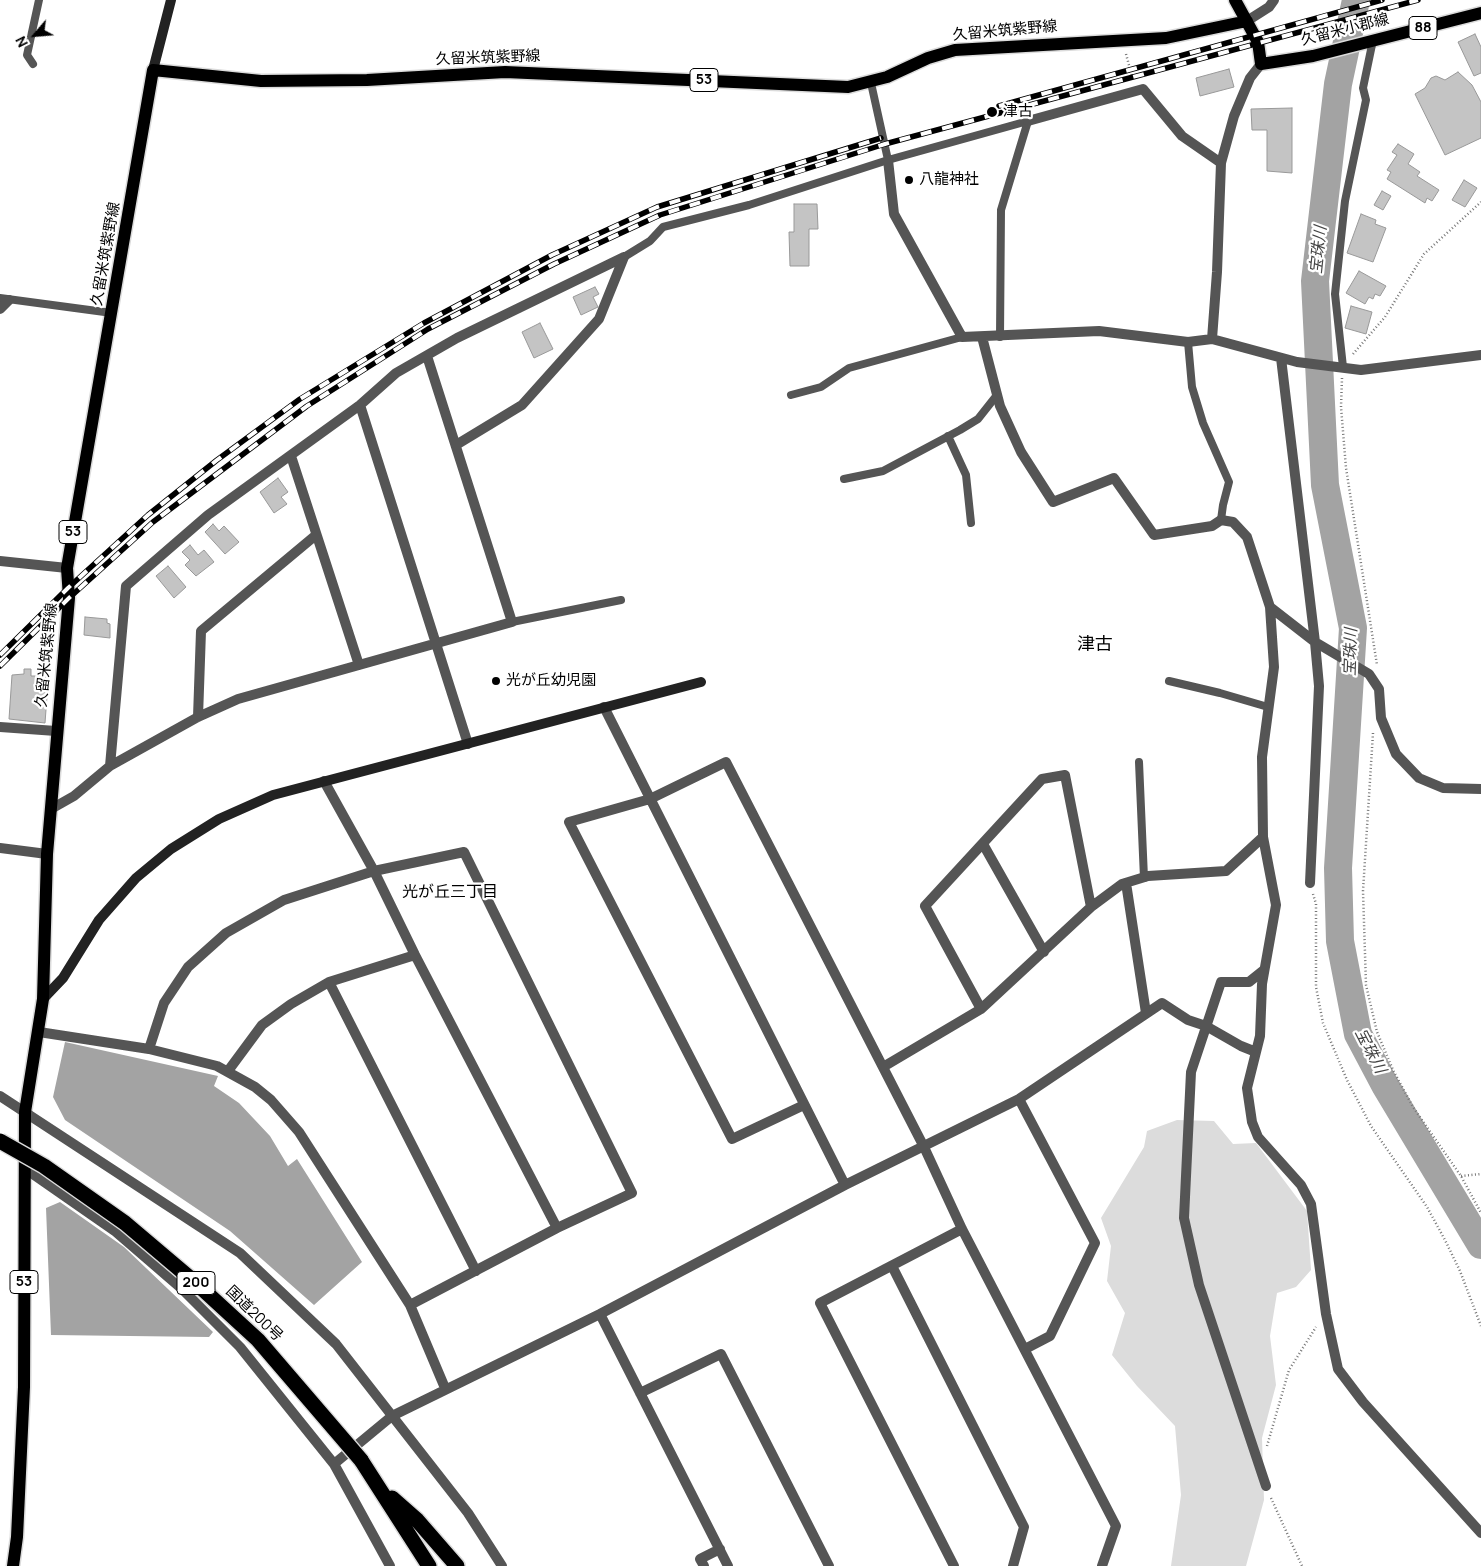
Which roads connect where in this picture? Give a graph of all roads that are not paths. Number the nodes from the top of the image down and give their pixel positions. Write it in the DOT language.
graph roads {
  1 [pos="39,0"];
  2 [pos="171,0"];
  3 [pos="1235,0"];
  4 [pos="1274,0"];
  5 [pos="1481,13"];
  6 [pos="1247,21"];
  7 [pos="1369,41"];
  8 [pos="33,64"];
  9 [pos="1262,64"];
  10 [pos="153,70"];
  11 [pos="871,83"];
  12 [pos="1028,121"];
  13 [pos="888,160"];
  14 [pos="1221,163"];
  15 [pos="624,257"];
  16 [pos="5,299"];
  17 [pos="0,309"];
  18 [pos="112,314"];
  19 [pos="962,337"];
  20 [pos="982,337"];
  21 [pos="1000,337"];
  22 [pos="1212,339"];
  23 [pos="1188,342"];
  24 [pos="1481,355"];
  25 [pos="427,356"];
  26 [pos="1281,358"];
  27 [pos="1338,367"];
  28 [pos="791,395"];
  29 [pos="997,395"];
  30 [pos="360,405"];
  31 [pos="948,436"];
  32 [pos="456,445"];
  33 [pos="291,456"];
  34 [pos="844,480"];
  35 [pos="1222,520"];
  36 [pos="971,523"];
  37 [pos="316,534"];
  38 [pos="0,561"];
  39 [pos="67,568"];
  40 [pos="621,600"];
  41 [pos="1270,607"];
  42 [pos="512,622"];
  43 [pos="437,642"];
  44 [pos="1315,642"];
  45 [pos="359,665"];
  46 [pos="701,682"];
  47 [pos="1169,682"];
  48 [pos="604,708"];
  49 [pos="1268,708"];
  50 [pos="198,717"];
  51 [pos="0,727"];
  52 [pos="56,731"];
  53 [pos="468,744"];
  54 [pos="1140,762"];
  55 [pos="110,766"];
  56 [pos="324,781"];
  57 [pos="1481,789"];
  58 [pos="650,799"];
  59 [pos="51,809"];
  60 [pos="1262,837"];
  61 [pos="983,844"];
  62 [pos="0,848"];
  63 [pos="47,854"];
  64 [pos="374,871"];
  65 [pos="1144,878"];
  66 [pos="1126,883"];
  67 [pos="1310,883"];
  68 [pos="1091,907"];
  69 [pos="1044,952"];
  70 [pos="415,955"];
  71 [pos="1264,970"];
  72 [pos="329,982"];
  73 [pos="43,999"];
  74 [pos="981,1009"];
  75 [pos="1146,1013"];
  76 [pos="1206,1026"];
  77 [pos="39,1032"];
  78 [pos="149,1049"];
  79 [pos="1256,1052"];
  80 [pos="883,1067"];
  81 [pos="228,1071"];
  82 [pos="0,1096"];
  83 [pos="1018,1099"];
  84 [pos="804,1105"];
  85 [pos="25,1112"];
  86 [pos="0,1141"];
  87 [pos="924,1147"];
  88 [pos="24,1168"];
  89 [pos="845,1185"];
  90 [pos="557,1228"];
  91 [pos="962,1229"];
  92 [pos="892,1266"];
  93 [pos="476,1271"];
  94 [pos="410,1305"];
  95 [pos="600,1314"];
  96 [pos="1025,1349"];
  97 [pos="445,1388"];
  98 [pos="640,1393"];
  99 [pos="392,1416"];
  100 [pos="334,1464"];
  101 [pos="1266,1486"];
  102 [pos="381,1489"];
  103 [pos="1481,1533"];
  104 [pos="720,1549"];
  105 [pos="13,1566"];
  106 [pos="390,1566"];
  107 [pos="429,1566"];
  108 [pos="457,1566"];
  109 [pos="502,1566"];
  110 [pos="704,1566"];
  111 [pos="728,1566"];
  112 [pos="829,1566"];
  113 [pos="954,1566"];
  114 [pos="1013,1566"];
  115 [pos="1102,1566"];
  1 -- 8 [label="lane"];
  2 -- 10 [label="street"];
  3 -- 6 [label="main road"];
  4 -- 6 [label="street"];
  5 -- 7 [label="main road, 久留米小郡線 / 88"];
  6 -- 9 [label="main road"];
  6 -- 11 [label="main road, 久留米筑紫野線 / 53"];
  7 -- 9 [label="main road, 久留米小郡線 / 88"];
  7 -- 27 [label="lane"];
  9 -- 14 [label="street"];
  10 -- 11 [label="main road, 久留米筑紫野線 / 53"];
  10 -- 18 [label="main road, 久留米筑紫野線 / 53"];
  11 -- 13 [label="lane"];
  12 -- 13 [label="lane"];
  12 -- 14 [label="street"];
  12 -- 21 [label="lane"];
  13 -- 15 [label="lane"];
  13 -- 19 [label="street"];
  14 -- 22 [label="street"];
  15 -- 25 [label="street"];
  15 -- 32 [label="street"];
  16 -- 17 [label="street"];
  16 -- 18 [label="lane"];
  18 -- 39 [label="main road, 久留米筑紫野線 / 53"];
  19 -- 20 [label="street"];
  19 -- 28 [label="lane"];
  20 -- 21 [label="street"];
  20 -- 29 [label="street"];
  21 -- 23 [label="street"];
  22 -- 23 [label="street"];
  22 -- 26 [label="street"];
  23 -- 35 [label="lane"];
  24 -- 27 [label="street"];
  25 -- 30 [label="street"];
  25 -- 32 [label="street"];
  26 -- 27 [label="street"];
  26 -- 44 [label="street"];
  29 -- 31 [label="lane"];
  29 -- 35 [label="street"];
  30 -- 33 [label="street"];
  30 -- 43 [label="street"];
  31 -- 34 [label="lane"];
  31 -- 36 [label="lane"];
  32 -- 42 [label="street"];
  33 -- 37 [label="street"];
  33 -- 55 [label="street"];
  35 -- 41 [label="street"];
  37 -- 45 [label="street"];
  37 -- 50 [label="street"];
  38 -- 39 [label="street"];
  39 -- 52 [label="main road, 久留米筑紫野線 / 53"];
  40 -- 42 [label="lane"];
  41 -- 44 [label="street"];
  41 -- 49 [label="street"];
  42 -- 43 [label="street"];
  43 -- 45 [label="street"];
  43 -- 53 [label="street"];
  44 -- 57 [label="street"];
  44 -- 67 [label="street"];
  45 -- 50 [label="street"];
  46 -- 48 [label="street"];
  47 -- 49 [label="lane"];
  48 -- 53 [label="street"];
  48 -- 58 [label="street"];
  49 -- 60 [label="street"];
  50 -- 55 [label="street"];
  51 -- 52 [label="street"];
  52 -- 59 [label="main road, 久留米筑紫野線 / 53"];
  53 -- 56 [label="street"];
  54 -- 65 [label="lane"];
  55 -- 59 [label="street"];
  56 -- 64 [label="street"];
  56 -- 73 [label="street"];
  58 -- 80 [label="street"];
  58 -- 84 [label="street"];
  58 -- 84 [label="street"];
  59 -- 63 [label="main road, 久留米筑紫野線 / 53"];
  60 -- 65 [label="street"];
  60 -- 71 [label="street"];
  61 -- 68 [label="street"];
  61 -- 69 [label="street"];
  61 -- 74 [label="street"];
  62 -- 63 [label="street"];
  63 -- 73 [label="main road, 久留米筑紫野線 / 53"];
  64 -- 70 [label="street"];
  64 -- 78 [label="street"];
  64 -- 90 [label="street"];
  65 -- 66 [label="street"];
  66 -- 68 [label="street"];
  66 -- 75 [label="street"];
  68 -- 69 [label="street"];
  69 -- 74 [label="street"];
  70 -- 72 [label="street"];
  70 -- 90 [label="street"];
  71 -- 76 [label="street"];
  71 -- 79 [label="street"];
  72 -- 81 [label="street"];
  72 -- 93 [label="street"];
  73 -- 77 [label="main road, 久留米筑紫野線 / 53"];
  74 -- 80 [label="street"];
  75 -- 76 [label="street"];
  75 -- 83 [label="street"];
  76 -- 79 [label="street"];
  76 -- 101 [label="street"];
  77 -- 78 [label="street"];
  77 -- 85 [label="main road, 久留米筑紫野線 / 53"];
  78 -- 81 [label="street"];
  79 -- 103 [label="street"];
  80 -- 87 [label="street"];
  81 -- 94 [label="street"];
  82 -- 85 [label="street"];
  83 -- 87 [label="street"];
  83 -- 96 [label="street"];
  84 -- 89 [label="street"];
  85 -- 88 [label="main road, 久留米筑紫野線 / 53"];
  85 -- 99 [label="street"];
  86 -- 102 [label="highway, 国道200号 / 200, bridge"];
  87 -- 89 [label="street"];
  87 -- 91 [label="street"];
  88 -- 100 [label="street"];
  88 -- 105 [label="main road, 久留米筑紫野線 / 53"];
  89 -- 95 [label="street"];
  90 -- 93 [label="street"];
  91 -- 92 [label="street"];
  91 -- 96 [label="street"];
  92 -- 113 [label="street"];
  92 -- 114 [label="street"];
  93 -- 94 [label="street"];
  94 -- 97 [label="street"];
  95 -- 97 [label="street"];
  95 -- 98 [label="street"];
  96 -- 115 [label="street"];
  97 -- 99 [label="street"];
  98 -- 104 [label="street"];
  98 -- 112 [label="street"];
  99 -- 100 [label="street"];
  99 -- 109 [label="street"];
  100 -- 106 [label="street"];
  102 -- 107 [label="highway, 国道200号 / 200"];
  102 -- 108 [label="highway"];
  104 -- 110 [label="street"];
  104 -- 111 [label="street"];
}
